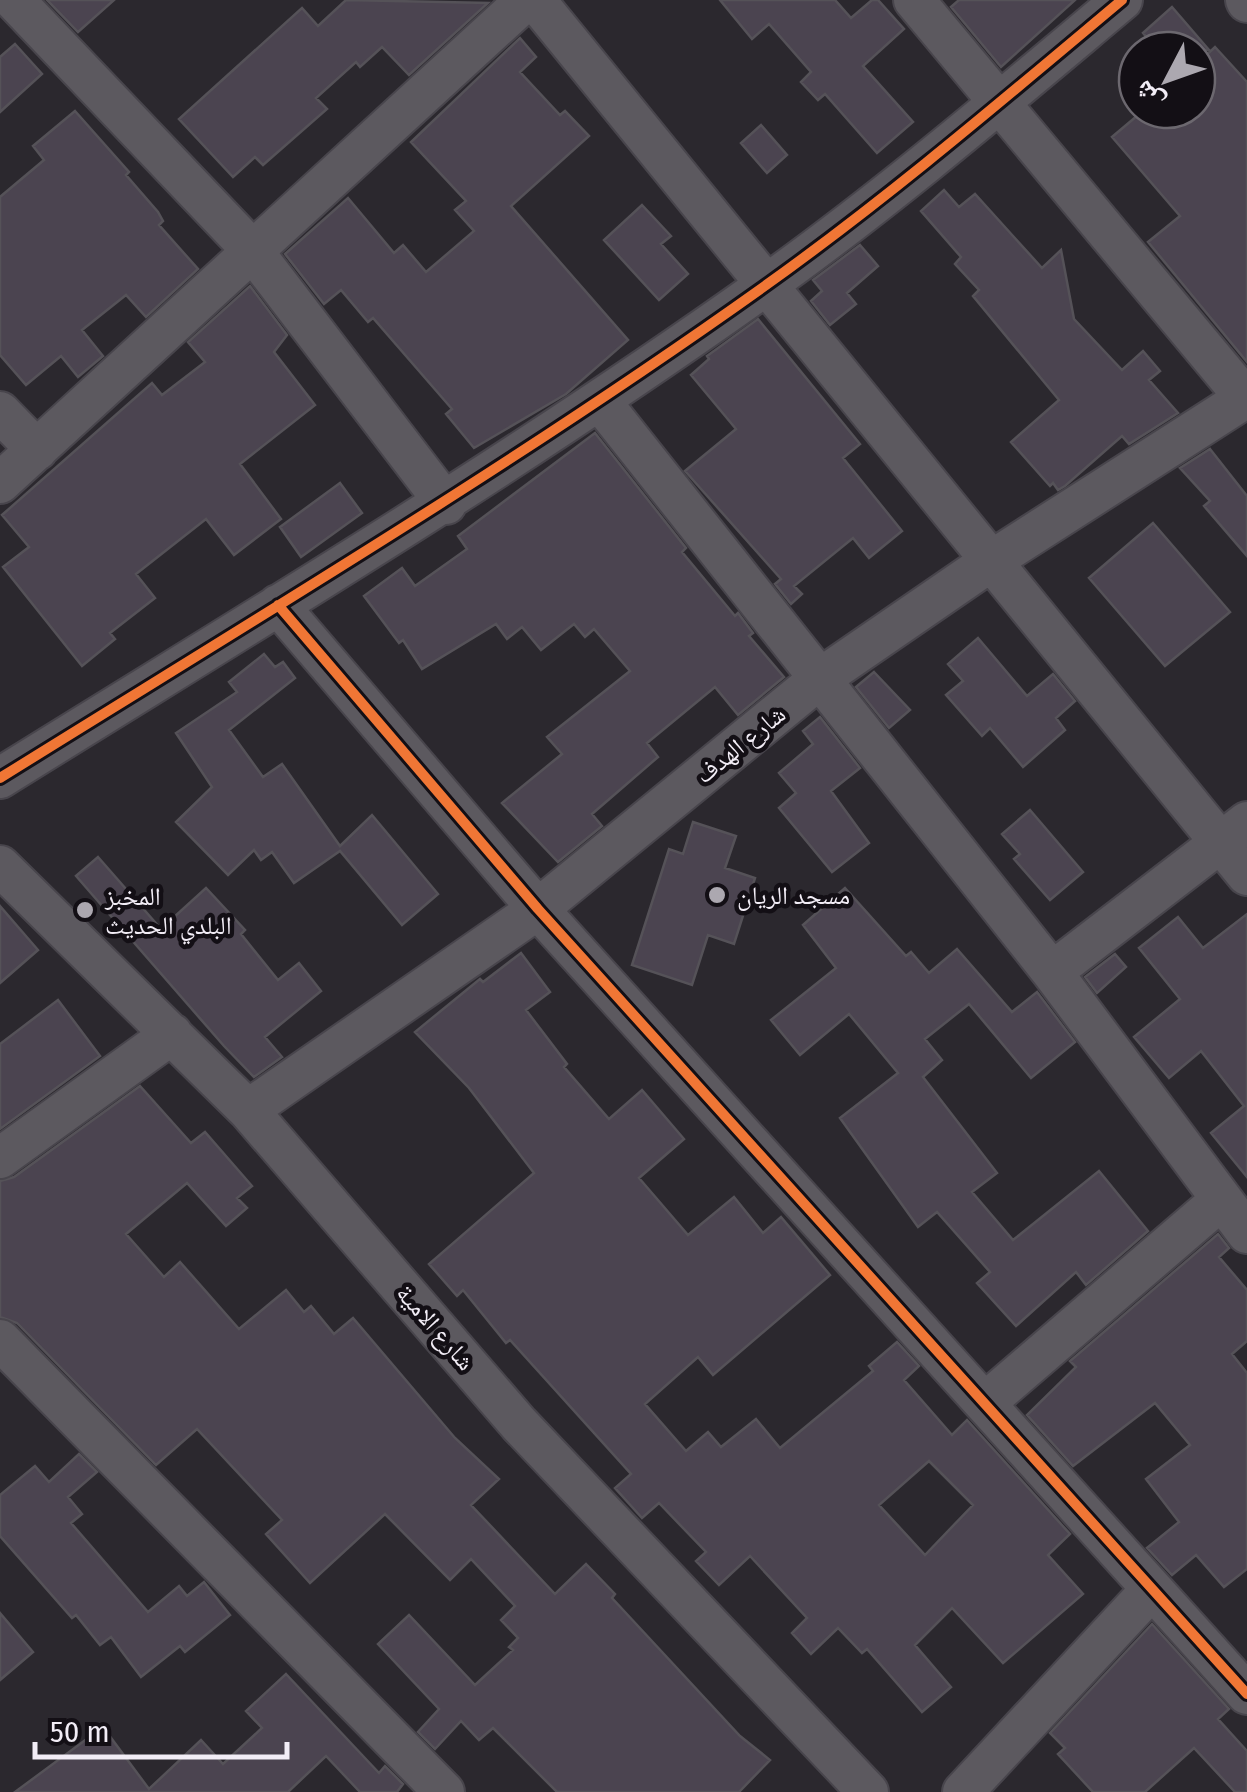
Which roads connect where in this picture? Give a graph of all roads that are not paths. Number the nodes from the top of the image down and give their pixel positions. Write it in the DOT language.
graph roads {
  1 [pos="14,0"];
  2 [pos="526,0"];
  3 [pos="535,0"];
  4 [pos="914,0"];
  5 [pos="1122,0"];
  6 [pos="997,105"];
  7 [pos="252,250"];
  8 [pos="766,285"];
  9 [pos="1246,398"];
  10 [pos="600,401"];
  11 [pos="0,412"];
  12 [pos="37,450"];
  13 [pos="0,482"];
  14 [pos="446,504"];
  15 [pos="994,559"];
  16 [pos="278,605"];
  17 [pos="818,680"];
  18 [pos="0,778"];
  19 [pos="1232,832"];
  20 [pos="0,866"];
  21 [pos="1247,875"];
  22 [pos="538,910"];
  23 [pos="1052,972"];
  24 [pos="172,1034"];
  25 [pos="248,1110"];
  26 [pos="0,1158"];
  27 [pos="1220,1200"];
  28 [pos="1247,1233"];
  29 [pos="0,1340"];
  30 [pos="985,1403"];
  31 [pos="1151,1590"];
  32 [pos="1247,1694"];
  33 [pos="444,1792"];
  34 [pos="868,1792"];
  35 [pos="964,1792"];
  1 -- 7 [label="street"];
  2 -- 7 [label="street"];
  3 -- 8 [label="street"];
  4 -- 6 [label="street"];
  5 -- 6 [label="street"];
  6 -- 8 [label="street"];
  6 -- 9 [label="street"];
  7 -- 12 [label="street"];
  7 -- 14 [label="street"];
  8 -- 10 [label="street"];
  8 -- 15 [label="street"];
  9 -- 15 [label="street, شارع الهدف"];
  10 -- 14 [label="street"];
  10 -- 17 [label="street"];
  11 -- 12 [label="street"];
  12 -- 13 [label="street"];
  14 -- 16 [label="street"];
  15 -- 17 [label="street, شارع الهدف"];
  15 -- 19 [label="street"];
  16 -- 18 [label="street"];
  16 -- 22 [label="street"];
  17 -- 22 [label="street, شارع الهدف"];
  17 -- 23 [label="street"];
  19 -- 21 [label="street"];
  19 -- 23 [label="street"];
  20 -- 24 [label="street, شارع الامية"];
  22 -- 25 [label="street, شارع الهدف"];
  22 -- 30 [label="street"];
  23 -- 27 [label="street"];
  24 -- 25 [label="street, شارع الامية"];
  24 -- 26 [label="street"];
  25 -- 34 [label="street, شارع الامية"];
  27 -- 28 [label="street"];
  27 -- 30 [label="street"];
  29 -- 33 [label="street"];
  30 -- 31 [label="street"];
  31 -- 32 [label="street"];
  31 -- 35 [label="street"];
}
